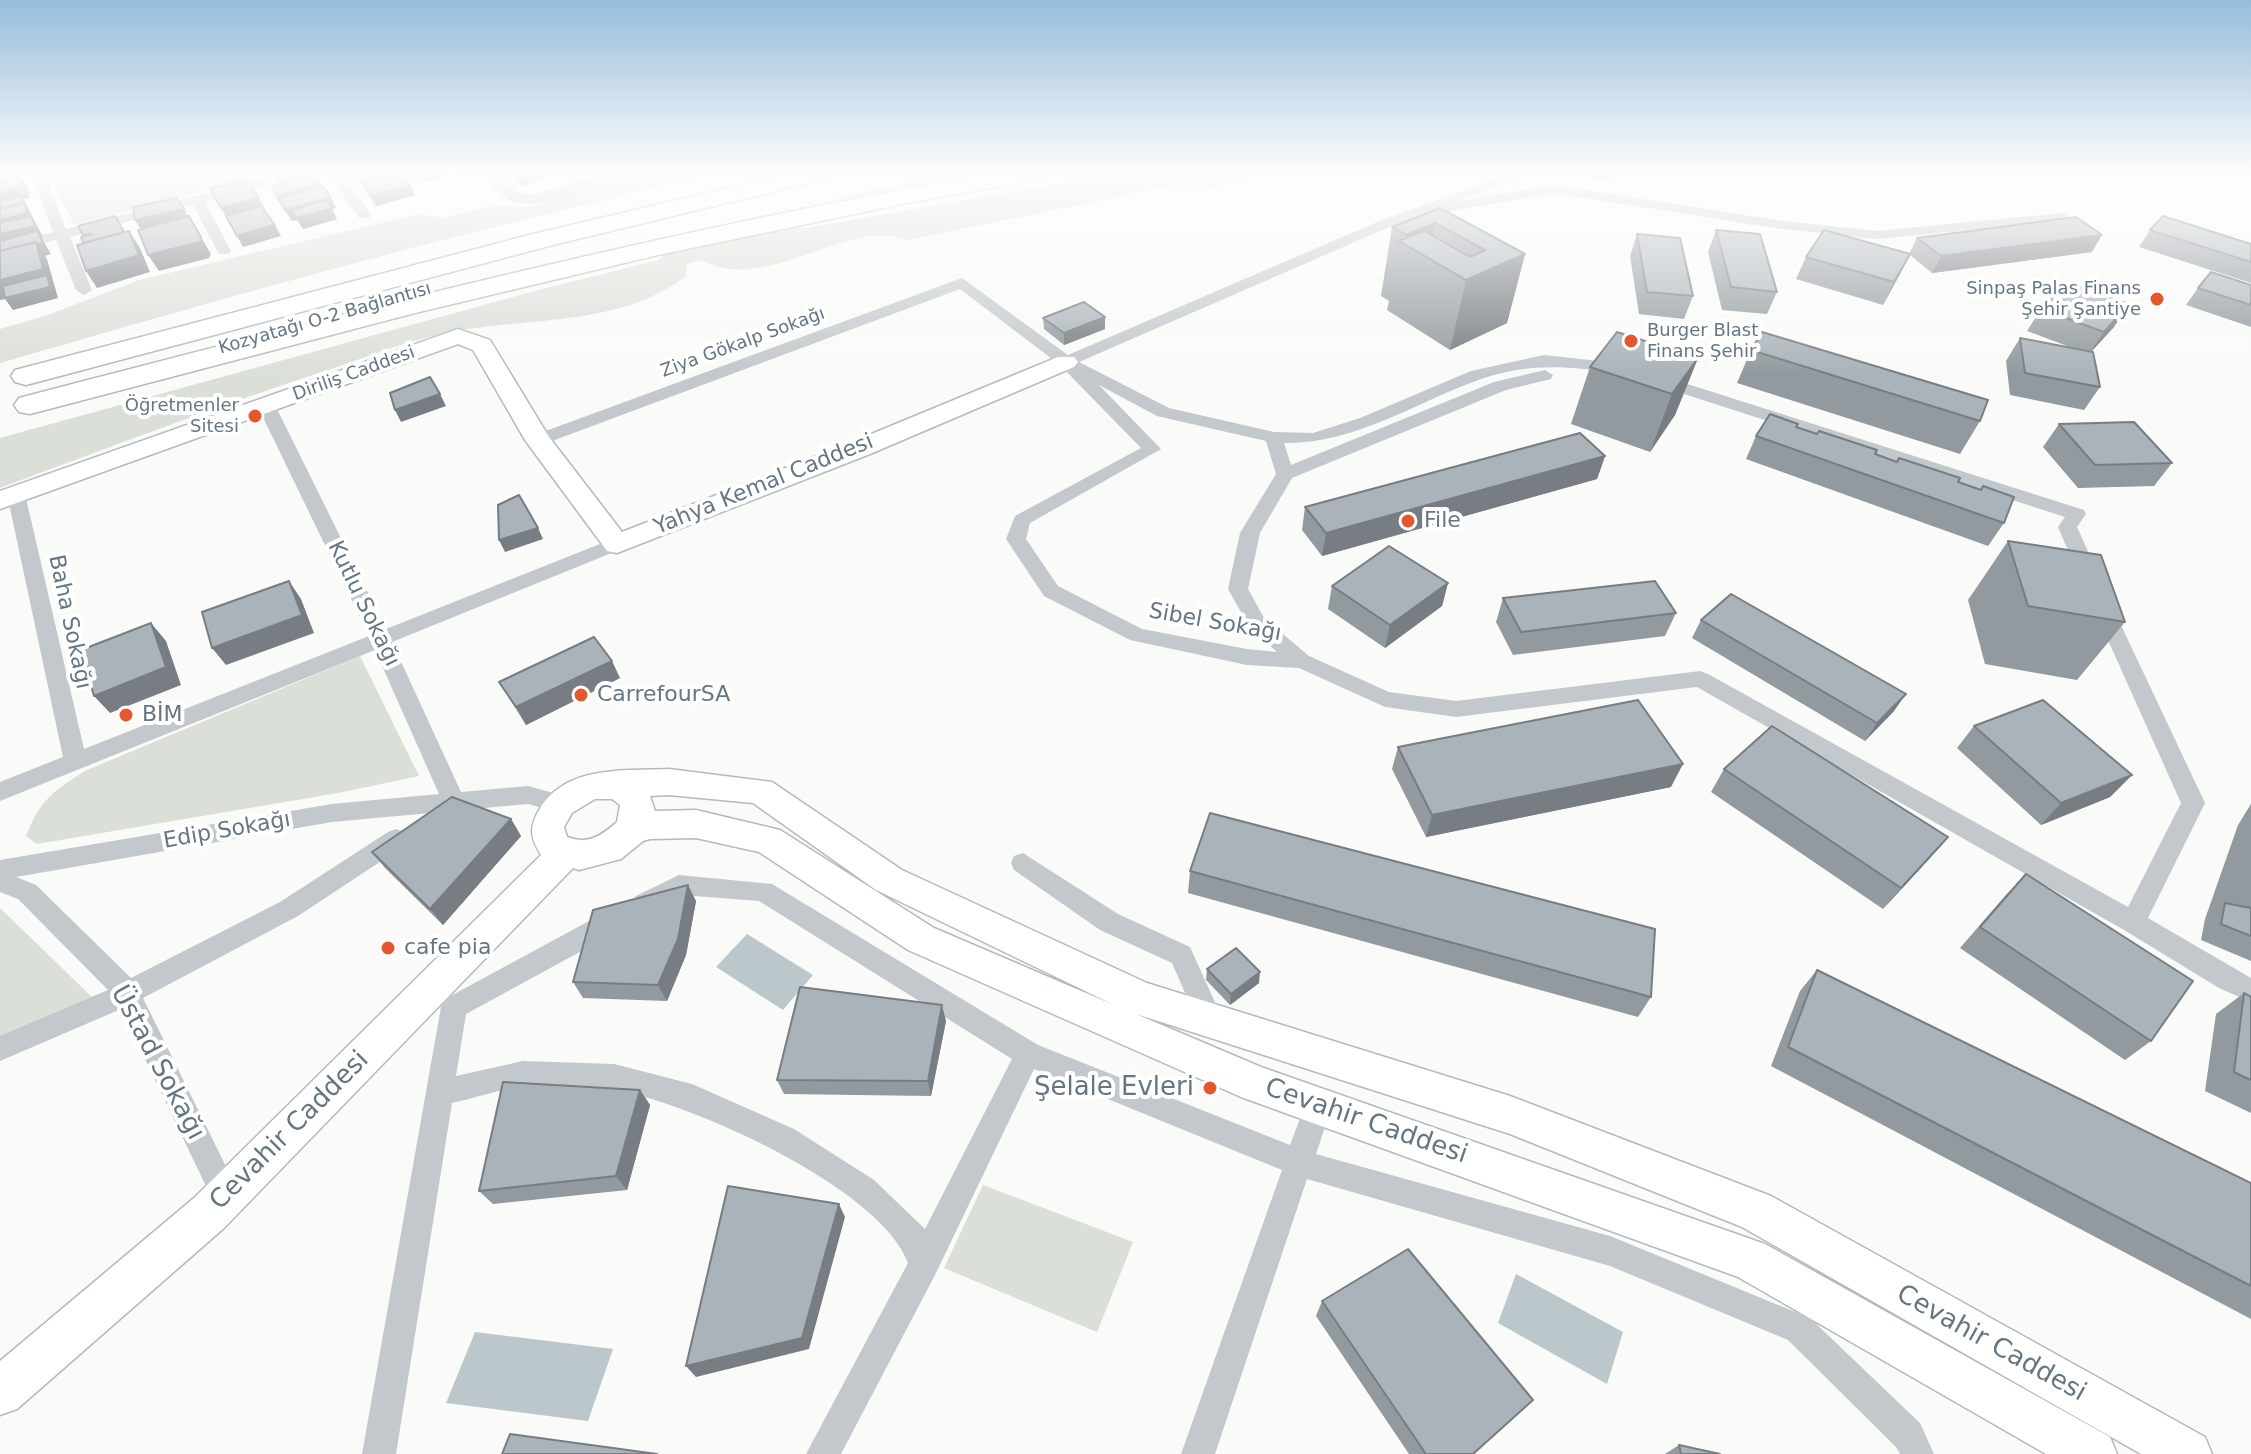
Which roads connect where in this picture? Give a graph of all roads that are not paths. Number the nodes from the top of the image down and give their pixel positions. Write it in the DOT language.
graph roads {
  1 [pos="40,240"];
  2 [pos="65,240"];
  3 [pos="218,240"];
  4 [pos="506,240"];
  5 [pos="543,240"];
  6 [pos="621,240"];
  7 [pos="686,240"];
  8 [pos="1352,240"];
  9 [pos="0,250"];
  10 [pos="224,251"];
  11 [pos="84,290"];
  12 [pos="1066,362"];
  13 [pos="19,388"];
  14 [pos="266,405"];
  15 [pos="0,414"];
  16 [pos="1274,437"];
  17 [pos="538,440"];
  18 [pos="1285,474"];
  19 [pos="8,497"];
  20 [pos="2067,527"];
  21 [pos="617,544"];
  22 [pos="380,638"];
  23 [pos="1302,661"];
  24 [pos="75,760"];
  25 [pos="599,785"];
  26 [pos="0,792"];
  27 [pos="455,804"];
  28 [pos="560,804"];
  29 [pos="632,830"];
  30 [pos="565,854"];
  31 [pos="1023,863"];
  32 [pos="0,870"];
  33 [pos="0,882"];
  34 [pos="2133,922"];
  35 [pos="2251,990"];
  36 [pos="127,993"];
  37 [pos="1210,1020"];
  38 [pos="0,1049"];
  39 [pos="1028,1054"];
  40 [pos="440,1093"];
  41 [pos="1318,1106"];
  42 [pos="1299,1163"];
  43 [pos="226,1197"];
  44 [pos="924,1264"];
  45 [pos="0,1392"];
  46 [pos="379,1454"];
  47 [pos="823,1454"];
  48 [pos="1198,1454"];
  49 [pos="1917,1454"];
  50 [pos="2093,1454"];
  51 [pos="2188,1454"];
  1 -- 9 [label="street"];
  2 -- 11 [label="street"];
  3 -- 10 [label="street"];
  4 -- 13 [label="highway"];
  5 -- 13 [label="highway, Kozyatağı O-2 Bağlantısı"];
  6 -- 13 [label="highway, Kozyatağı O-2 Bağlantısı"];
  7 -- 13 [label="highway"];
  8 -- 12 [label="street, Yahya Kemal Caddesi"];
  12 -- 16 [label="street"];
  12 -- 17 [label="street, Ziya Gökalp Sokağı"];
  12 -- 21 [label="street, Yahya Kemal Caddesi"];
  12 -- 23 [label="street, Sibel Sokağı"];
  13 -- 15 [label="highway"];
  14 -- 17 [label="street, Diriliş Caddesi"];
  14 -- 19 [label="street, Diriliş Caddesi"];
  14 -- 22 [label="street, Kutlu Sokağı"];
  16 -- 18 [label="street"];
  16 -- 20 [label="street"];
  17 -- 21 [label="street, Diriliş Caddesi"];
  18 -- 20 [label="street"];
  18 -- 23 [label="street"];
  19 -- 24 [label="street, Baha Sokağı"];
  20 -- 34 [label="street"];
  21 -- 22 [label="street, Yahya Kemal Caddesi"];
  22 -- 24 [label="street, Yahya Kemal Caddesi"];
  22 -- 27 [label="street, Kutlu Sokağı"];
  23 -- 34 [label="street"];
  24 -- 26 [label="street, Yahya Kemal Caddesi"];
  25 -- 28 [label="street, Cevahir Caddesi"];
  25 -- 29 [label="street"];
  25 -- 37 [label="street, Cevahir Caddesi"];
  27 -- 28 [label="street, Edip Sokağı"];
  27 -- 32 [label="street, Edip Sokağı"];
  27 -- 36 [label="street"];
  28 -- 30 [label="street"];
  29 -- 30 [label="street, Cevahir Caddesi"];
  29 -- 41 [label="street, Cevahir Caddesi"];
  30 -- 43 [label="street, Cevahir Caddesi"];
  31 -- 37 [label="street"];
  33 -- 36 [label="street, Üstad Sokağı"];
  34 -- 35 [label="street"];
  36 -- 38 [label="street"];
  36 -- 43 [label="street, Üstad Sokağı"];
  37 -- 51 [label="street, Cevahir Caddesi"];
  39 -- 40 [label="street"];
  39 -- 42 [label="street"];
  39 -- 44 [label="street"];
  40 -- 44 [label="street"];
  40 -- 46 [label="street"];
  41 -- 42 [label="street"];
  41 -- 50 [label="street, Cevahir Caddesi"];
  42 -- 48 [label="street"];
  42 -- 49 [label="street"];
  43 -- 45 [label="street, Cevahir Caddesi"];
  44 -- 47 [label="street"];
}
